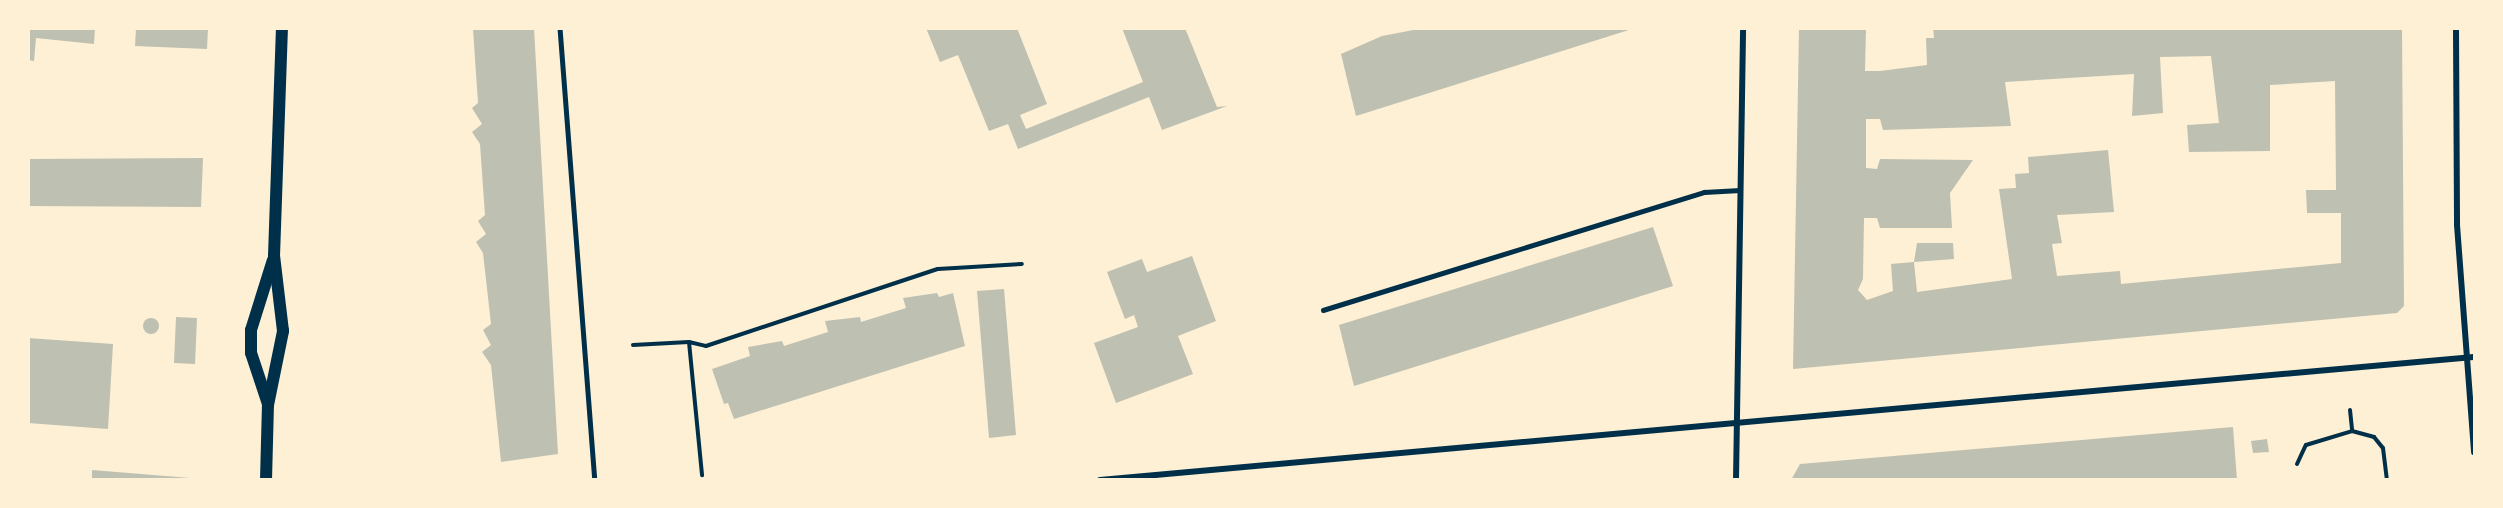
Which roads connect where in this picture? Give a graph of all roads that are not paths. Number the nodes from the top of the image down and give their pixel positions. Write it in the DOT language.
graph roads {
  1 [pos="282,28"];
  2 [pos="560,28"];
  3 [pos="1743,28"];
  4 [pos="2456,28"];
  5 [pos="1740,190"];
  6 [pos="274,256"];
  7 [pos="1323,310"];
  8 [pos="2471,357"];
  9 [pos="268,405"];
  10 [pos="1736,422"];
  11 [pos="2475,452"];
  12 [pos="266,480"];
  13 [pos="596,480"];
  14 [pos="1100,480"];
  15 [pos="1736,480"];
  1 -- 6 [label="main road"];
  2 -- 13 [label="lane"];
  3 -- 5 [label="street"];
  4 -- 8 [label="street"];
  5 -- 7 [label="lane"];
  5 -- 10 [label="street"];
  6 -- 9 [label="main road"];
  6 -- 9 [label="main road"];
  8 -- 10 [label="street"];
  8 -- 11 [label="street"];
  9 -- 12 [label="main road"];
  10 -- 14 [label="street"];
  10 -- 15 [label="street"];
}
